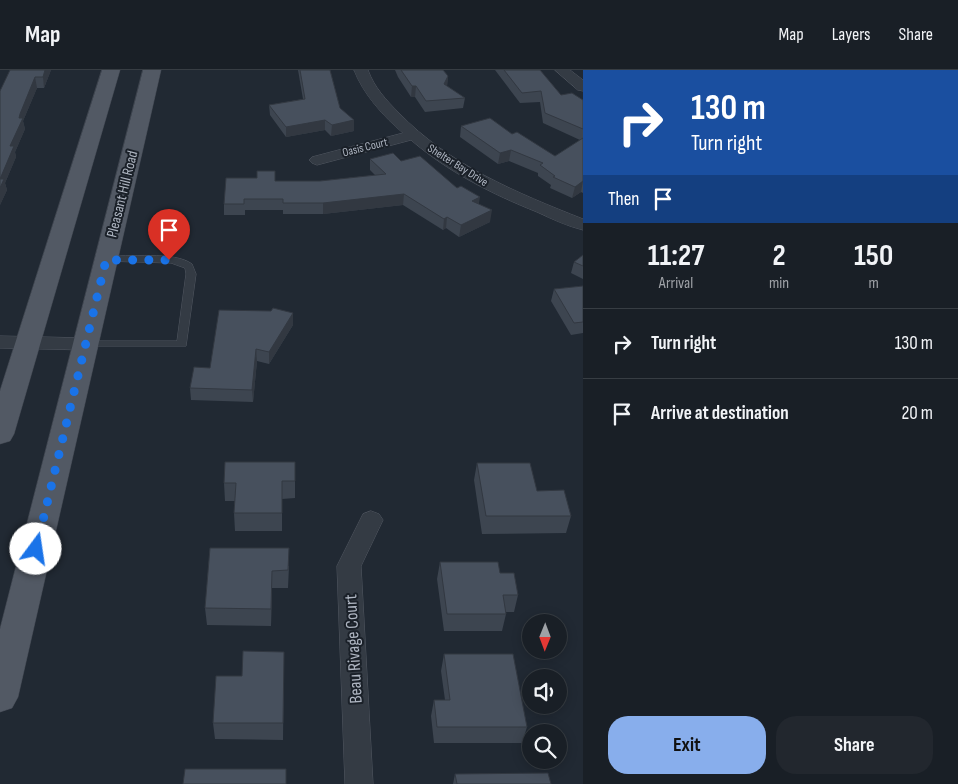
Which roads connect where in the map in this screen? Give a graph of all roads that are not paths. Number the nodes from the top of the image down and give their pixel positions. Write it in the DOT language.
graph roads {
  1 [pos="111,70"];
  2 [pos="152,70"];
  3 [pos="361,70"];
  4 [pos="562,70"];
  5 [pos="583,87"];
  6 [pos="414,135"];
  7 [pos="317,160"];
  8 [pos="583,225"];
  9 [pos="106,260"];
  10 [pos="0,342"];
  11 [pos="28,343"];
  12 [pos="86,344"];
  13 [pos="0,434"];
  14 [pos="371,520"];
  15 [pos="0,697"];
  16 [pos="359,784"];
  1 -- 11 [label="main road"];
  2 -- 9 [label="main road, Pleasant Hill Road"];
  3 -- 6 [label="street, Shelter Bay Drive"];
  4 -- 5 [label="street"];
  6 -- 7 [label="street, Oasis Court"];
  6 -- 8 [label="street, Shelter Bay Drive"];
  9 -- 12 [label="main road, Pleasant Hill Road"];
  9 -- 12 [label="lane"];
  10 -- 11 [label="street"];
  11 -- 12 [label="street"];
  11 -- 13 [label="main road"];
  12 -- 15 [label="main road, Pleasant Hill Road"];
  14 -- 16 [label="street, Beau Rivage Court"];
}
